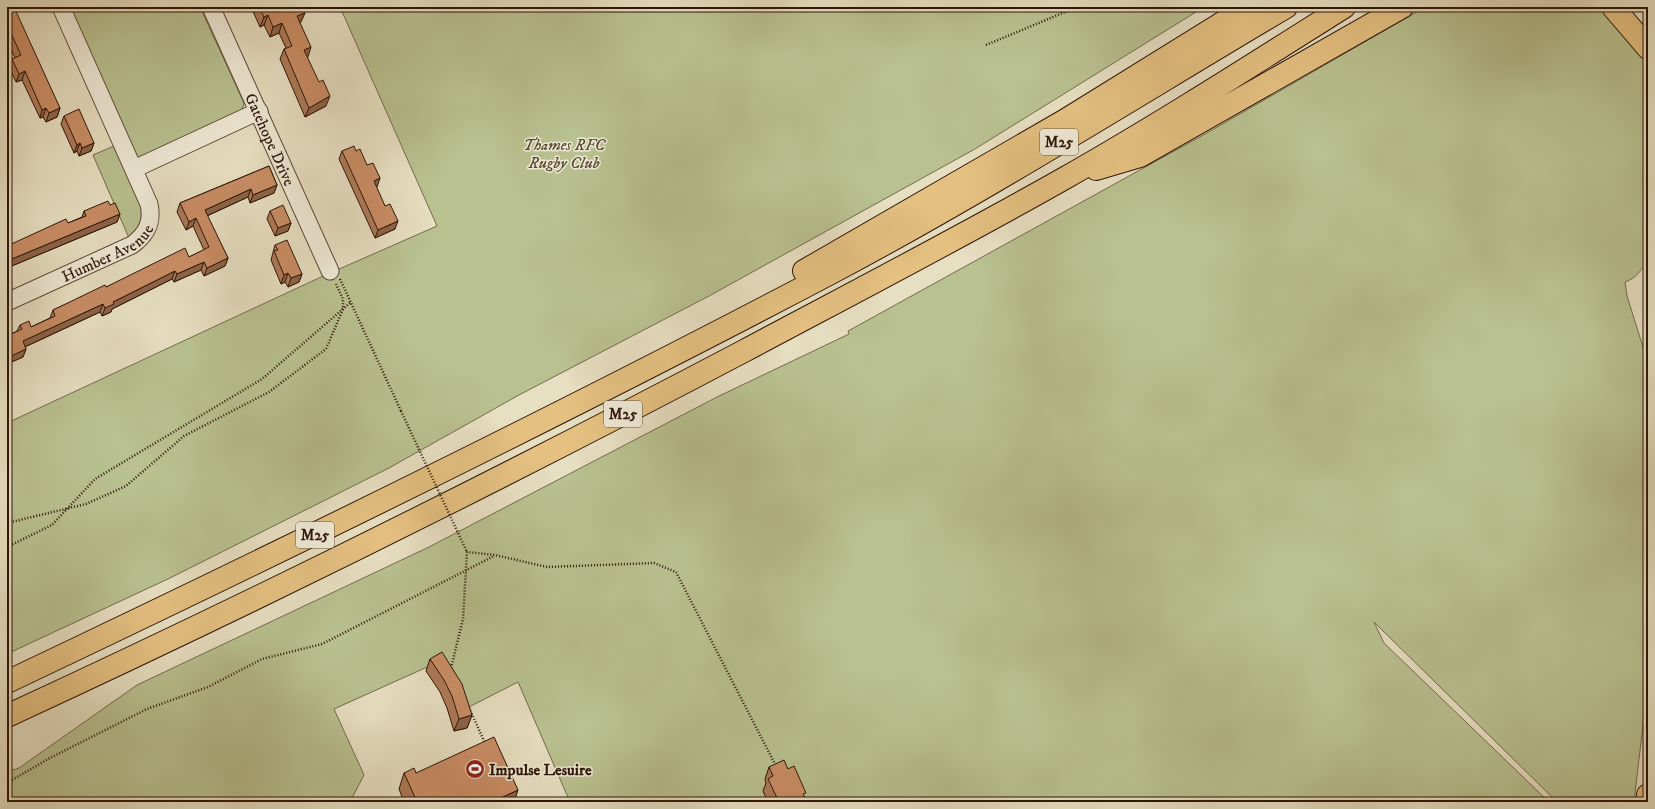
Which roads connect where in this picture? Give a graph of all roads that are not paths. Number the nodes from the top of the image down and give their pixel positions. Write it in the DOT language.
graph roads {
  1 [pos="61,7"];
  2 [pos="211,7"];
  3 [pos="1248,7"];
  4 [pos="1286,7"];
  5 [pos="1344,7"];
  6 [pos="1372,7"];
  7 [pos="1402,7"];
  8 [pos="1613,7"];
  9 [pos="1648,48"];
  10 [pos="1224,82"];
  11 [pos="259,111"];
  12 [pos="134,169"];
  13 [pos="1066,177"];
  14 [pos="334,273"];
  15 [pos="7,302"];
  16 [pos="619,381"];
  17 [pos="7,682"];
  18 [pos="7,716"];
  19 [pos="1648,795"];
  20 [pos="1647,802"];
  1 -- 12 [label="street, Humber Avenue"];
  2 -- 11 [label="street, Gatehope Drive"];
  3 -- 16 [label="main road, M25"];
  4 -- 16 [label="main road, M25"];
  5 -- 10 [label="main road, M25"];
  6 -- 10 [label="main road, M25"];
  7 -- 13 [label="main road, M25"];
  8 -- 9 [label="main road"];
  10 -- 13 [label="main road, M25"];
  11 -- 12 [label="street"];
  11 -- 14 [label="street, Gatehope Drive"];
  12 -- 15 [label="street, Humber Avenue"];
  13 -- 18 [label="main road, M25"];
  16 -- 17 [label="main road, M25"];
  19 -- 20 [label="main road"];
}
